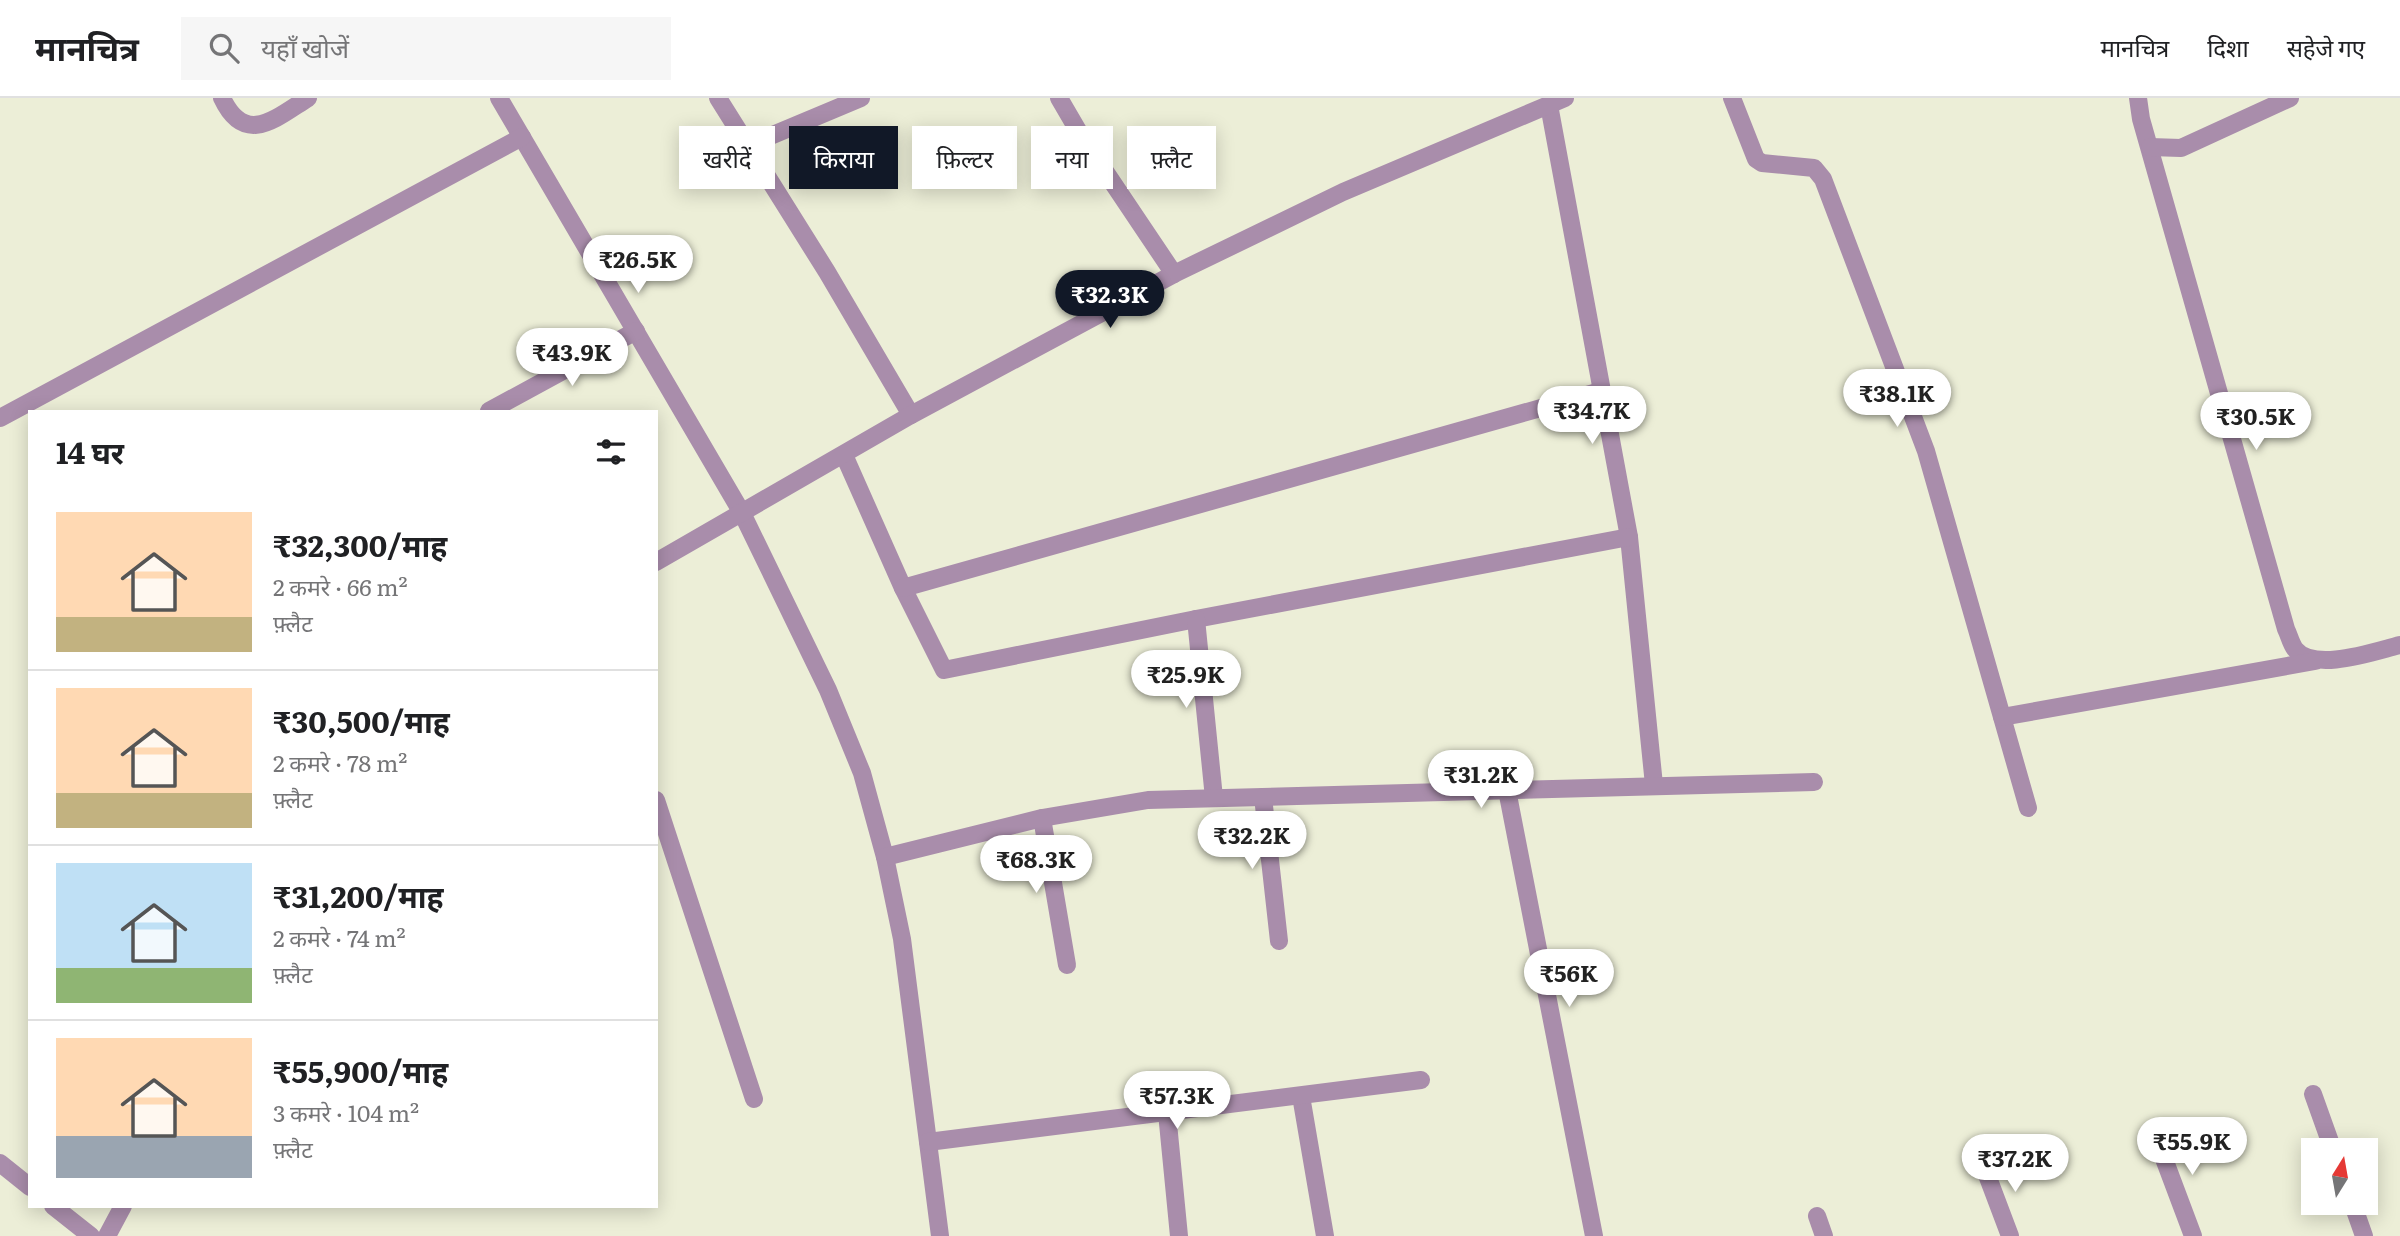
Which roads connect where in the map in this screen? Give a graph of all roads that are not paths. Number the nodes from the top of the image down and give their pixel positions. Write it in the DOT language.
graph roads {
  1 [pos="222,98"];
  2 [pos="308,98"];
  3 [pos="719,98"];
  4 [pos="861,98"];
  5 [pos="1059,98"];
  6 [pos="1732,98"];
  7 [pos="2138,98"];
  8 [pos="2290,98"];
  9 [pos="508,101"];
  10 [pos="1557,101"];
  11 [pos="737,126"];
  12 [pos="775,134"];
  13 [pos="522,137"];
  14 [pos="2150,147"];
  15 [pos="775,188"];
  16 [pos="1174,274"];
  17 [pos="636,331"];
  18 [pos="1601,391"];
  19 [pos="491,410"];
  20 [pos="911,415"];
  21 [pos="0,418"];
  22 [pos="844,455"];
  23 [pos="742,513"];
  24 [pos="1629,537"];
  25 [pos="658,561"];
  26 [pos="903,589"];
  27 [pos="1196,618"];
  28 [pos="2400,645"];
  29 [pos="2315,661"];
  30 [pos="2001,717"];
  31 [pos="1814,782"];
  32 [pos="1654,785"];
  33 [pos="1507,790"];
  34 [pos="1264,797"];
  35 [pos="1214,798"];
  36 [pos="658,806"];
  37 [pos="2028,808"];
  38 [pos="1042,818"];
  39 [pos="886,857"];
  40 [pos="1279,941"];
  41 [pos="1067,965"];
  42 [pos="1421,1080"];
  43 [pos="2313,1094"];
  44 [pos="1301,1096"];
  45 [pos="754,1099"];
  46 [pos="1167,1113"];
  47 [pos="2154,1132"];
  48 [pos="2329,1138"];
  49 [pos="928,1142"];
  50 [pos="0,1163"];
  51 [pos="1983,1167"];
  52 [pos="28,1185"];
  53 [pos="55,1208"];
  54 [pos="122,1208"];
  55 [pos="2357,1215"];
  56 [pos="1817,1216"];
  57 [pos="90,1236"];
  58 [pos="107,1236"];
  59 [pos="940,1236"];
  60 [pos="1179,1236"];
  61 [pos="1325,1236"];
  62 [pos="1594,1236"];
  63 [pos="1824,1236"];
  64 [pos="2010,1236"];
  65 [pos="2193,1236"];
  66 [pos="2364,1236"];
  1 -- 2 [label="street"];
  3 -- 11 [label="street"];
  4 -- 12 [label="street"];
  5 -- 16 [label="street"];
  6 -- 30 [label="street"];
  7 -- 14 [label="street"];
  8 -- 14 [label="street"];
  9 -- 13 [label="street"];
  10 -- 16 [label="street"];
  10 -- 18 [label="street"];
  13 -- 17 [label="street"];
  13 -- 21 [label="street"];
  14 -- 29 [label="street"];
  15 -- 20 [label="street"];
  16 -- 20 [label="street"];
  17 -- 19 [label="street"];
  17 -- 23 [label="street"];
  18 -- 24 [label="street"];
  18 -- 26 [label="street"];
  20 -- 22 [label="street"];
  22 -- 23 [label="street"];
  22 -- 26 [label="street"];
  23 -- 25 [label="street"];
  23 -- 39 [label="street"];
  24 -- 27 [label="street"];
  24 -- 32 [label="street"];
  26 -- 27 [label="street"];
  27 -- 35 [label="street"];
  28 -- 29 [label="street"];
  29 -- 30 [label="street"];
  30 -- 37 [label="street"];
  31 -- 32 [label="street"];
  32 -- 33 [label="street"];
  33 -- 34 [label="street"];
  33 -- 62 [label="street"];
  34 -- 35 [label="street"];
  34 -- 40 [label="street"];
  35 -- 38 [label="street"];
  36 -- 45 [label="street"];
  38 -- 39 [label="street"];
  38 -- 41 [label="street"];
  39 -- 49 [label="street"];
  42 -- 44 [label="street"];
  43 -- 48 [label="street"];
  44 -- 46 [label="street"];
  44 -- 61 [label="street"];
  46 -- 49 [label="street"];
  46 -- 60 [label="street"];
  47 -- 65 [label="street"];
  49 -- 59 [label="street"];
  50 -- 52 [label="street"];
  51 -- 64 [label="street"];
  53 -- 57 [label="street"];
  54 -- 58 [label="street"];
  55 -- 66 [label="street"];
  56 -- 63 [label="street"];
}
